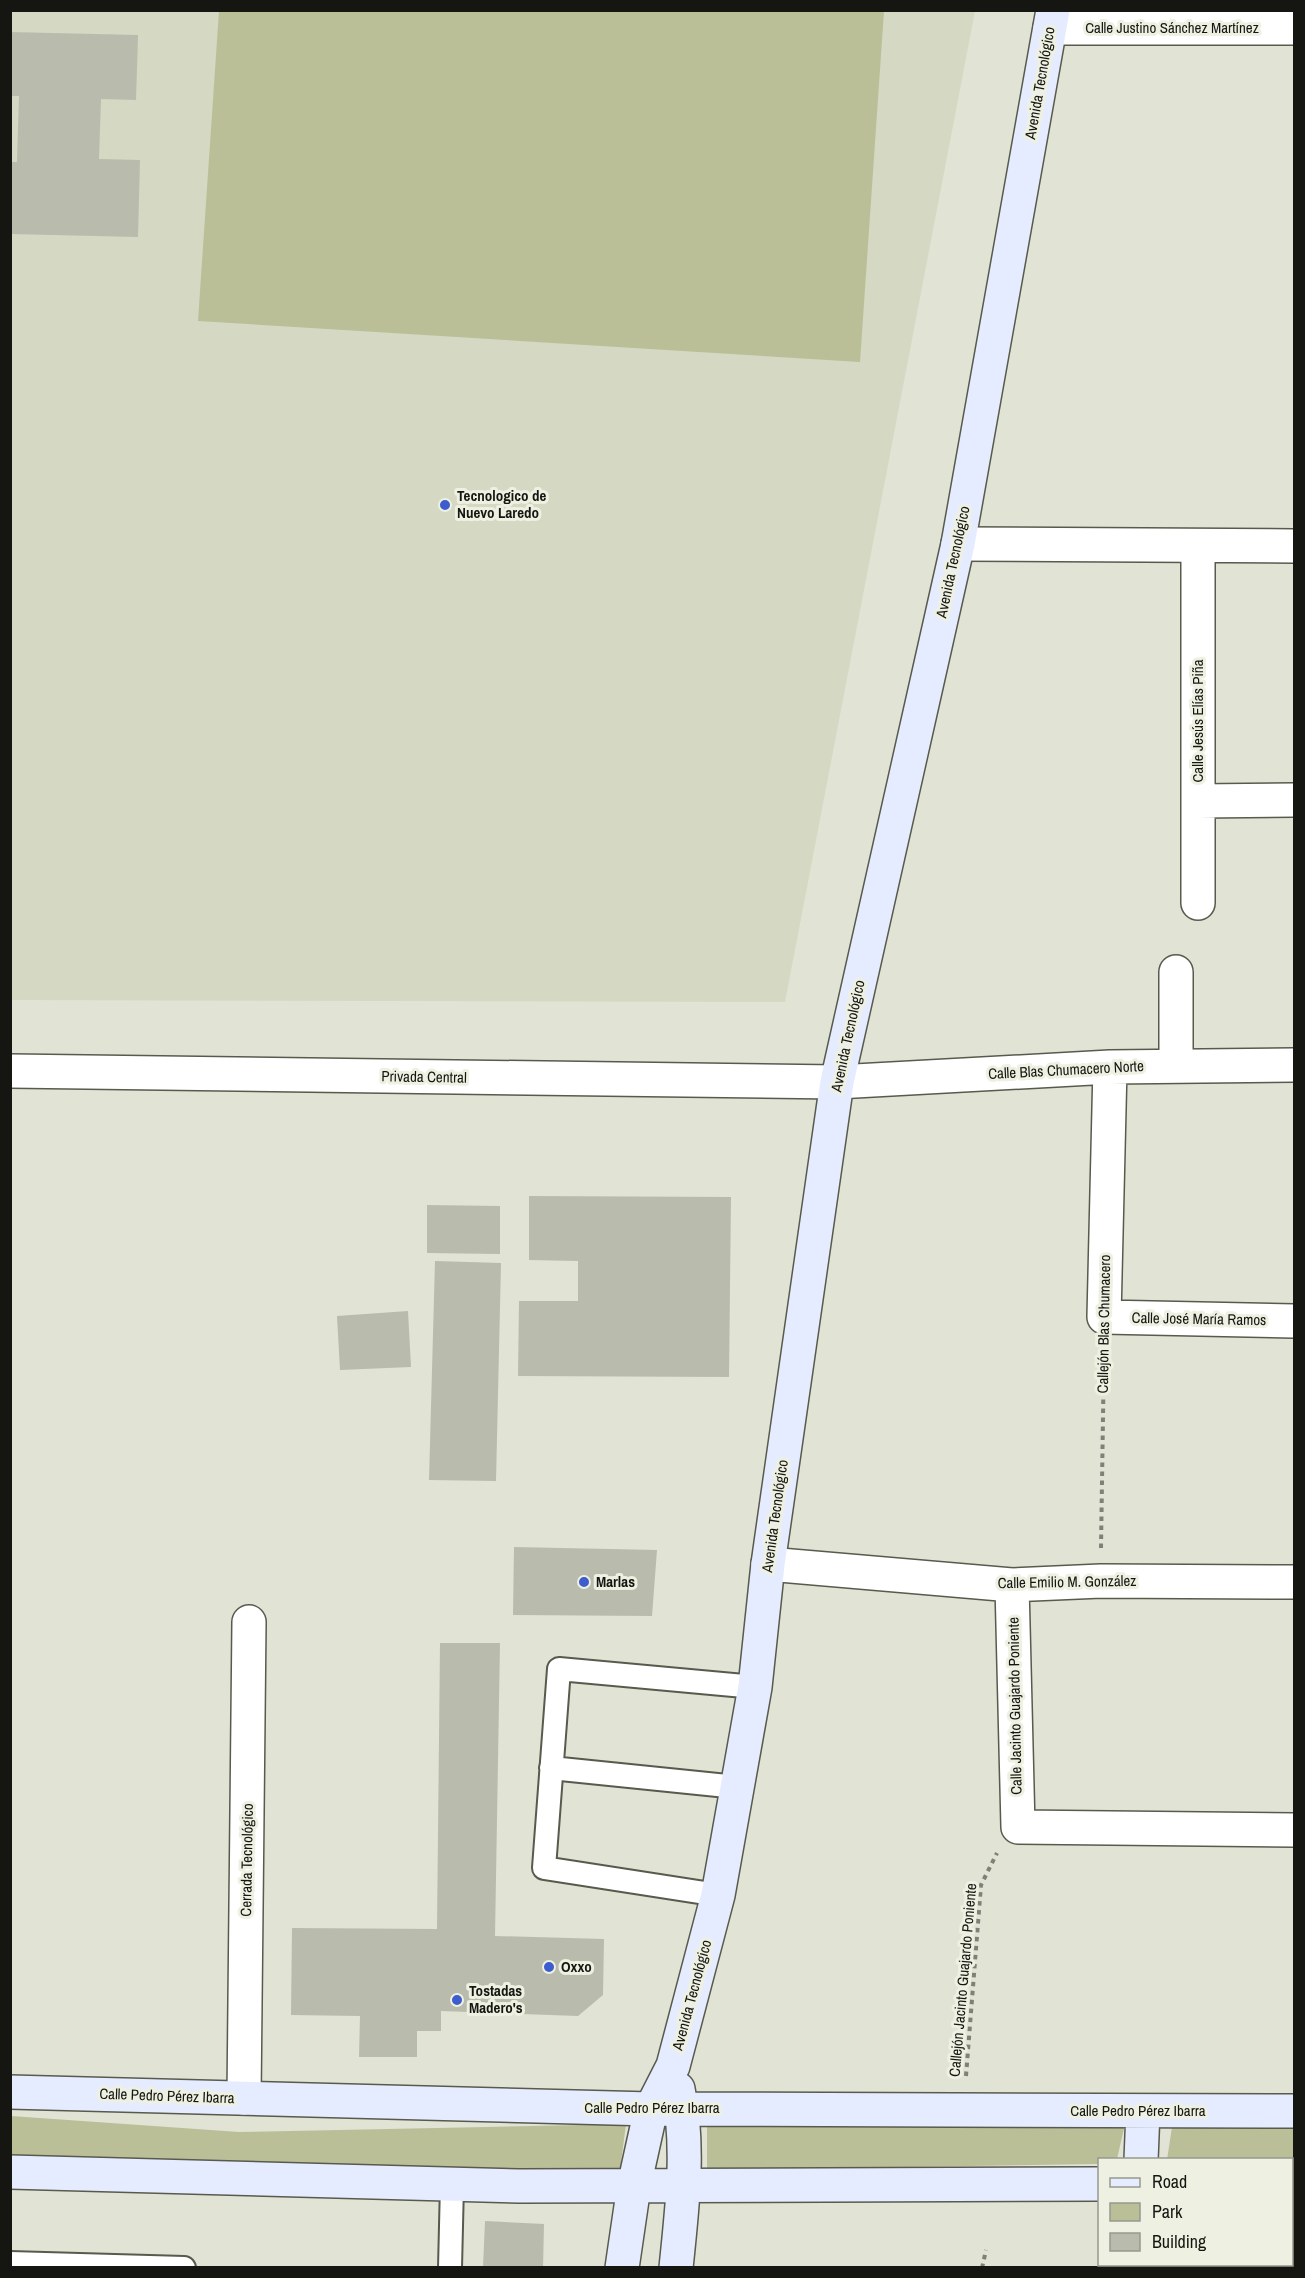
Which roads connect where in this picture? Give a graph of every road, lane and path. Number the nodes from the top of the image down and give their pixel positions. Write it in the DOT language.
graph roads {
  1 [pos="1051,19"];
  2 [pos="1294,28"];
  3 [pos="958,544"];
  4 [pos="1198,546"];
  5 [pos="1294,546"];
  6 [pos="1294,800"];
  7 [pos="1198,801"];
  8 [pos="1198,903"];
  9 [pos="1176,972"];
  10 [pos="1294,1065"];
  11 [pos="1176,1066"];
  12 [pos="1110,1067"];
  13 [pos="10,1071"];
  14 [pos="837,1082"];
  15 [pos="1104,1317"];
  16 [pos="1294,1321"];
  17 [pos="768,1564"];
  18 [pos="1101,1581"];
  19 [pos="1294,1582"];
  20 [pos="1012,1585"];
  21 [pos="249,1622"];
  22 [pos="755,1687"];
  23 [pos="551,1768"];
  24 [pos="737,1788"];
  25 [pos="1018,1827"];
  26 [pos="1294,1830"];
  27 [pos="718,1895"];
  28 [pos="10,2092"];
  29 [pos="244,2098"];
  30 [pos="667,2109"];
  31 [pos="964,2109"];
  32 [pos="1143,2111"];
  33 [pos="1294,2111"];
  34 [pos="1141,2158"];
  35 [pos="10,2172"];
  36 [pos="452,2184"];
  37 [pos="1098,2184"];
  38 [pos="685,2185"];
  39 [pos="634,2186"];
  40 [pos="986,2250"];
  41 [pos="10,2263"];
  42 [pos="184,2268"];
  43 [pos="450,2268"];
  44 [pos="622,2268"];
  45 [pos="676,2268"];
  46 [pos="982,2268"];
  1 -- 2 [label="street, Calle Justino Sánchez Martínez"];
  1 -- 3 [label="street, Avenida Tecnológico"];
  3 -- 4 [label="street"];
  3 -- 14 [label="street, Avenida Tecnológico"];
  4 -- 5 [label="street"];
  4 -- 7 [label="street, Calle Jesús Elías Piña"];
  6 -- 7 [label="street, Calle Jesús Elías Piña"];
  7 -- 8 [label="street"];
  9 -- 11 [label="street"];
  10 -- 11 [label="street, Calle Blas Chumacero Norte"];
  11 -- 12 [label="street, Calle Blas Chumacero Norte"];
  12 -- 14 [label="street, Calle Blas Chumacero Norte"];
  12 -- 15 [label="street, Callejón Blas Chumacero"];
  13 -- 14 [label="street, Privada Central"];
  14 -- 17 [label="street, Avenida Tecnológico"];
  15 -- 16 [label="street, Calle José María Ramos"];
  15 -- 18 [label="path, Callejón Blas Chumacero"];
  17 -- 20 [label="street, Calle Emilio M. González"];
  17 -- 22 [label="street, Avenida Tecnológico"];
  18 -- 19 [label="street, Calle Emilio M. González"];
  18 -- 20 [label="street, Calle Emilio M. González"];
  20 -- 25 [label="street, Calle Jacinto Guajardo Poniente"];
  21 -- 29 [label="street, Cerrada Tecnológico"];
  22 -- 23 [label="lane"];
  22 -- 24 [label="street, Avenida Tecnológico"];
  23 -- 24 [label="lane"];
  23 -- 27 [label="lane"];
  24 -- 27 [label="street, Avenida Tecnológico"];
  25 -- 26 [label="street"];
  25 -- 31 [label="path, Callejón Jacinto Guajardo Poniente"];
  27 -- 30 [label="street, Avenida Tecnológico"];
  28 -- 29 [label="street, Calle Pedro Pérez Ibarra"];
  29 -- 30 [label="street, Calle Pedro Pérez Ibarra"];
  30 -- 31 [label="street, Calle Pedro Pérez Ibarra"];
  30 -- 38 [label="street"];
  30 -- 39 [label="street"];
  31 -- 32 [label="street, Calle Pedro Pérez Ibarra"];
  32 -- 33 [label="street, Calle Pedro Pérez Ibarra"];
  32 -- 34 [label="street"];
  35 -- 36 [label="street"];
  36 -- 39 [label="street"];
  36 -- 43 [label="lane"];
  37 -- 38 [label="street"];
  38 -- 39 [label="street"];
  38 -- 45 [label="street"];
  39 -- 44 [label="street"];
  40 -- 46 [label="path"];
  41 -- 42 [label="lane"];
}
